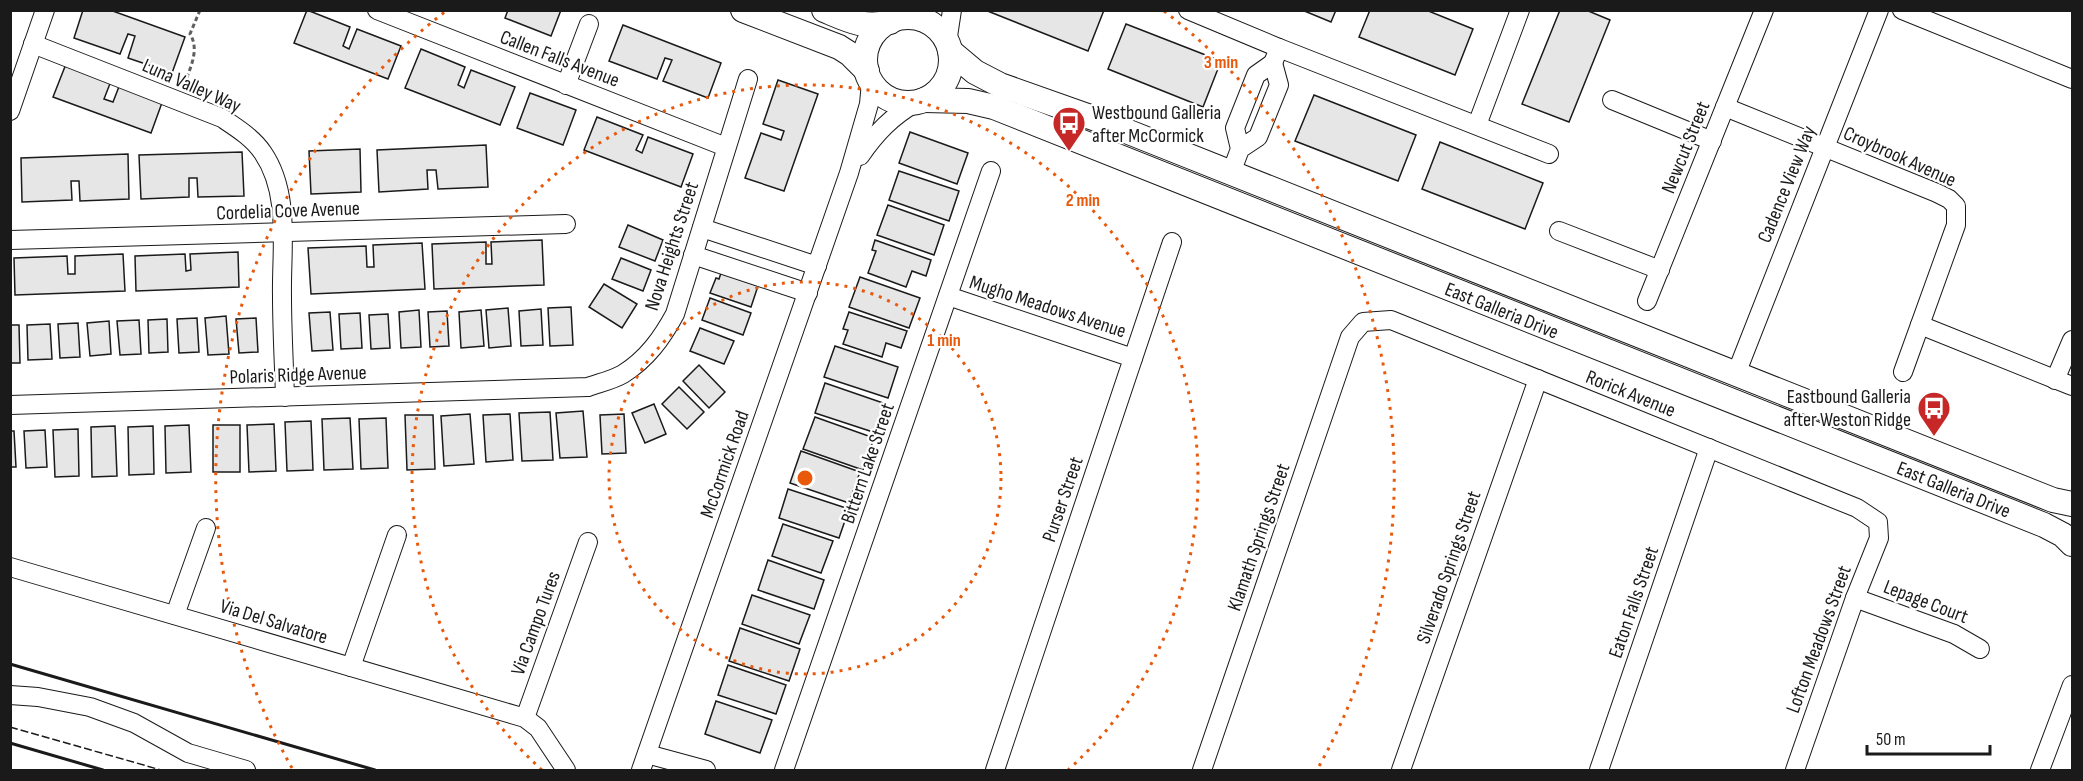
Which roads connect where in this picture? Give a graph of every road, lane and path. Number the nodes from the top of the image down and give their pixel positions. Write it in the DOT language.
graph roads {
  1 [pos="45,10"];
  2 [pos="200,10"];
  3 [pos="377,10"];
  4 [pos="743,10"];
  5 [pos="824,10"];
  6 [pos="952,10"];
  7 [pos="1188,10"];
  8 [pos="1520,10"];
  9 [pos="1764,10"];
  10 [pos="1879,10"];
  11 [pos="1902,10"];
  12 [pos="414,17"];
  13 [pos="897,17"];
  14 [pos="589,24"];
  15 [pos="33,44"];
  16 [pos="948,47"];
  17 [pos="1276,55"];
  18 [pos="869,76"];
  19 [pos="2073,79"];
  20 [pos="748,80"];
  21 [pos="567,85"];
  22 [pos="1612,100"];
  23 [pos="178,101"];
  24 [pos="921,101"];
  25 [pos="1725,107"];
  26 [pos="10,111"];
  27 [pos="1477,125"];
  28 [pos="1712,141"];
  29 [pos="726,147"];
  30 [pos="1825,148"];
  31 [pos="1240,149"];
  32 [pos="1549,154"];
  33 [pos="991,171"];
  34 [pos="849,173"];
  35 [pos="1231,173"];
  36 [pos="566,224"];
  37 [pos="702,228"];
  38 [pos="1559,231"];
  39 [pos="283,232"];
  40 [pos="10,240"];
  41 [pos="1172,242"];
  42 [pos="750,244"];
  43 [pos="693,255"];
  44 [pos="816,266"];
  45 [pos="1660,270"];
  46 [pos="740,271"];
  47 [pos="808,293"];
  48 [pos="948,296"];
  49 [pos="1647,301"];
  50 [pos="1363,322"];
  51 [pos="1920,326"];
  52 [pos="2073,340"];
  53 [pos="1133,358"];
  54 [pos="1903,372"];
  55 [pos="1736,374"];
  56 [pos="1538,379"];
  57 [pos="2064,383"];
  58 [pos="588,387"];
  59 [pos="285,397"];
  60 [pos="10,405"];
  61 [pos="1709,448"];
  62 [pos="2073,504"];
  63 [pos="1878,522"];
  64 [pos="206,528"];
  65 [pos="398,535"];
  66 [pos="588,542"];
  67 [pos="2073,544"];
  68 [pos="10,567"];
  69 [pos="1855,598"];
  70 [pos="175,615"];
  71 [pos="1980,649"];
  72 [pos="351,667"];
  73 [pos="2073,685"];
  74 [pos="10,695"];
  75 [pos="525,718"];
  76 [pos="644,762"];
  77 [pos="246,771"];
  78 [pos="566,771"];
  79 [pos="706,771"];
  80 [pos="784,771"];
  81 [pos="995,771"];
  82 [pos="1202,771"];
  83 [pos="1401,771"];
  84 [pos="1599,771"];
  85 [pos="1795,771"];
  86 [pos="2040,771"];
  1 -- 15 [label="street"];
  2 -- 23 [label="path"];
  3 -- 12 [label="street, Callen Falls Avenue"];
  4 -- 18 [label="main road"];
  5 -- 13 [label="main road"];
  6 -- 16 [label="street"];
  7 -- 17 [label="street"];
  8 -- 27 [label="street"];
  9 -- 25 [label="street, Newcut Street"];
  10 -- 30 [label="street, Cadence View Way"];
  11 -- 19 [label="street"];
  12 -- 21 [label="street, Callen Falls Avenue"];
  13 -- 16 [label="main road"];
  13 -- 18 [label="main road"];
  14 -- 21 [label="street"];
  15 -- 23 [label="street, Luna Valley Way"];
  15 -- 26 [label="street"];
  16 -- 24 [label="main road"];
  16 -- 35 [label="main road, East Galleria Drive"];
  17 -- 27 [label="street"];
  17 -- 31 [label="street"];
  17 -- 31 [label="street"];
  18 -- 24 [label="main road"];
  18 -- 34 [label="street, McCormick Road"];
  20 -- 29 [label="street, Nova Heights Street"];
  21 -- 29 [label="street, Callen Falls Avenue"];
  22 -- 28 [label="street"];
  23 -- 39 [label="street, Luna Valley Way"];
  24 -- 34 [label="street, McCormick Road"];
  24 -- 67 [label="main road, East Galleria Drive"];
  25 -- 28 [label="street, Newcut Street"];
  25 -- 30 [label="street, Croybrook Avenue"];
  27 -- 32 [label="street"];
  28 -- 45 [label="street, Newcut Street"];
  29 -- 37 [label="street, Nova Heights Street"];
  30 -- 51 [label="street, Croybrook Avenue"];
  30 -- 55 [label="street, Cadence View Way"];
  31 -- 35 [label="street"];
  33 -- 48 [label="street, Bittern Lake Street"];
  34 -- 44 [label="street, McCormick Road"];
  35 -- 55 [label="main road, East Galleria Drive"];
  36 -- 39 [label="street, Cordelia Cove Avenue"];
  37 -- 42 [label="street"];
  37 -- 43 [label="street, Nova Heights Street"];
  38 -- 45 [label="street"];
  39 -- 40 [label="street, Cordelia Cove Avenue"];
  39 -- 59 [label="street, Luna Valley Way"];
  41 -- 53 [label="street, Purser Street"];
  42 -- 44 [label="street"];
  42 -- 46 [label="street"];
  43 -- 46 [label="street"];
  43 -- 58 [label="street, Nova Heights Street"];
  44 -- 47 [label="street, McCormick Road"];
  45 -- 49 [label="street, Newcut Street"];
  46 -- 47 [label="street"];
  47 -- 76 [label="street, McCormick Road"];
  48 -- 53 [label="street, Mugho Meadows Avenue"];
  48 -- 80 [label="street, Bittern Lake Street"];
  50 -- 56 [label="street, Rorick Avenue"];
  50 -- 82 [label="street, Klamath Springs Street"];
  51 -- 54 [label="street"];
  51 -- 57 [label="street"];
  52 -- 57 [label="street"];
  53 -- 81 [label="street, Purser Street"];
  55 -- 62 [label="main road, East Galleria Drive"];
  56 -- 61 [label="street, Rorick Avenue"];
  56 -- 83 [label="street, Silverado Springs Street"];
  58 -- 59 [label="street, Polaris Ridge Avenue"];
  59 -- 60 [label="street, Polaris Ridge Avenue"];
  61 -- 63 [label="street, Rorick Avenue"];
  61 -- 84 [label="street, Eaton Falls Street"];
  63 -- 69 [label="street, Lofton Meadows Street"];
  64 -- 70 [label="street"];
  65 -- 72 [label="street"];
  66 -- 75 [label="street, Via Campo Tures"];
  68 -- 70 [label="street, Via Del Salvatore"];
  69 -- 71 [label="street, Lepage Court"];
  69 -- 85 [label="street, Lofton Meadows Street"];
  70 -- 72 [label="street, Via Del Salvatore"];
  72 -- 75 [label="street, Via Del Salvatore"];
  73 -- 86 [label="street"];
  74 -- 77 [label="street"];
  75 -- 78 [label="street"];
  76 -- 79 [label="street"];
}
